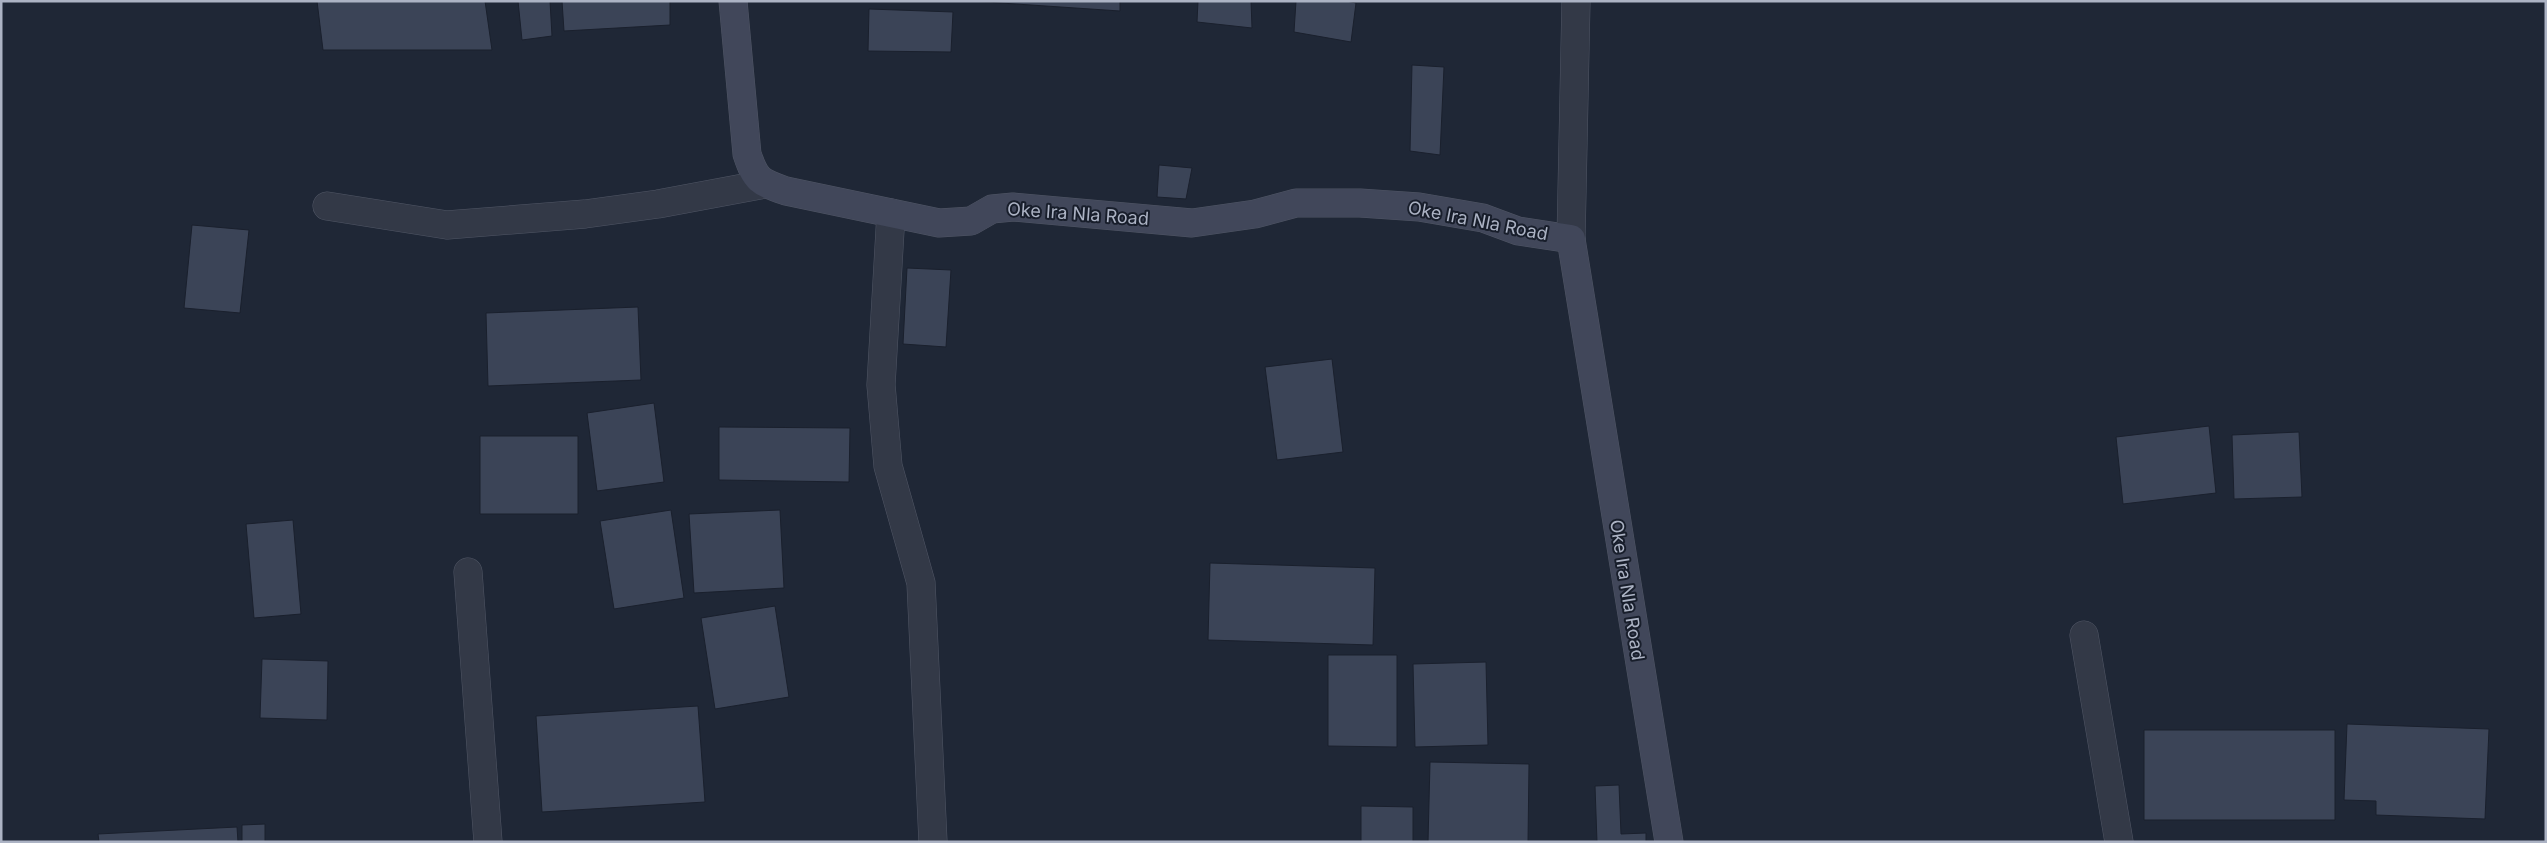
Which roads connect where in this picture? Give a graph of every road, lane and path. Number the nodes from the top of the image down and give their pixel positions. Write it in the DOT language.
graph roads {
  1 [pos="733,1"];
  2 [pos="1576,1"];
  3 [pos="765,184"];
  4 [pos="327,206"];
  5 [pos="891,212"];
  6 [pos="1571,239"];
  7 [pos="468,572"];
  8 [pos="2084,635"];
  9 [pos="488,842"];
  10 [pos="933,842"];
  11 [pos="1669,842"];
  12 [pos="2119,842"];
  1 -- 3 [label="street"];
  2 -- 6 [label="street"];
  3 -- 4 [label="street"];
  3 -- 5 [label="street, Oke Ira Nla Road"];
  5 -- 6 [label="street, Oke Ira Nla Road"];
  5 -- 10 [label="street"];
  6 -- 11 [label="street, Oke Ira Nla Road"];
  7 -- 9 [label="street"];
  8 -- 12 [label="street"];
}
